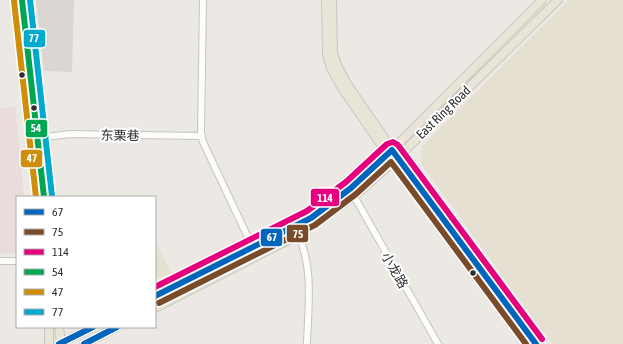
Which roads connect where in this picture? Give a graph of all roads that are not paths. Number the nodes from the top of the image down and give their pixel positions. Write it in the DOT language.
graph roads {
  1 [pos="15,0"];
  2 [pos="22,0"];
  3 [pos="203,0"];
  4 [pos="326,0"];
  5 [pos="332,0"];
  6 [pos="542,0"];
  7 [pos="558,0"];
  8 [pos="202,136"];
  9 [pos="38,138"];
  10 [pos="390,152"];
  11 [pos="395,160"];
  12 [pos="37,196"];
  13 [pos="44,196"];
  14 [pos="354,196"];
  15 [pos="298,235"];
  16 [pos="253,248"];
  17 [pos="16,261"];
  18 [pos="0,262"];
  19 [pos="156,296"];
  20 [pos="156,307"];
  21 [pos="49,328"];
  22 [pos="59,328"];
  23 [pos="91,328"];
  24 [pos="115,328"];
  25 [pos="49,344"];
  26 [pos="60,344"];
  27 [pos="84,344"];
  28 [pos="307,344"];
  29 [pos="438,344"];
  30 [pos="529,344"];
  31 [pos="536,344"];
  1 -- 12 [label="main road"];
  2 -- 9 [label="main road"];
  3 -- 8 [label="street"];
  4 -- 10 [label="main road"];
  5 -- 10 [label="main road"];
  6 -- 10 [label="main road, East Ring Road"];
  7 -- 11 [label="main road, East Ring Road"];
  8 -- 9 [label="street, 东栗巷"];
  8 -- 16 [label="street"];
  9 -- 13 [label="main road"];
  10 -- 11 [label="main road"];
  10 -- 16 [label="main road, East Ring Road"];
  11 -- 14 [label="main road, East Ring Road"];
  11 -- 30 [label="main road"];
  11 -- 31 [label="main road"];
  14 -- 15 [label="main road, East Ring Road"];
  14 -- 29 [label="street, 小龙路"];
  15 -- 20 [label="main road, East Ring Road"];
  15 -- 28 [label="street"];
  16 -- 19 [label="main road, East Ring Road"];
  17 -- 18 [label="street"];
  21 -- 25 [label="main road"];
  22 -- 26 [label="main road"];
  23 -- 26 [label="main road"];
  24 -- 27 [label="main road"];
}
